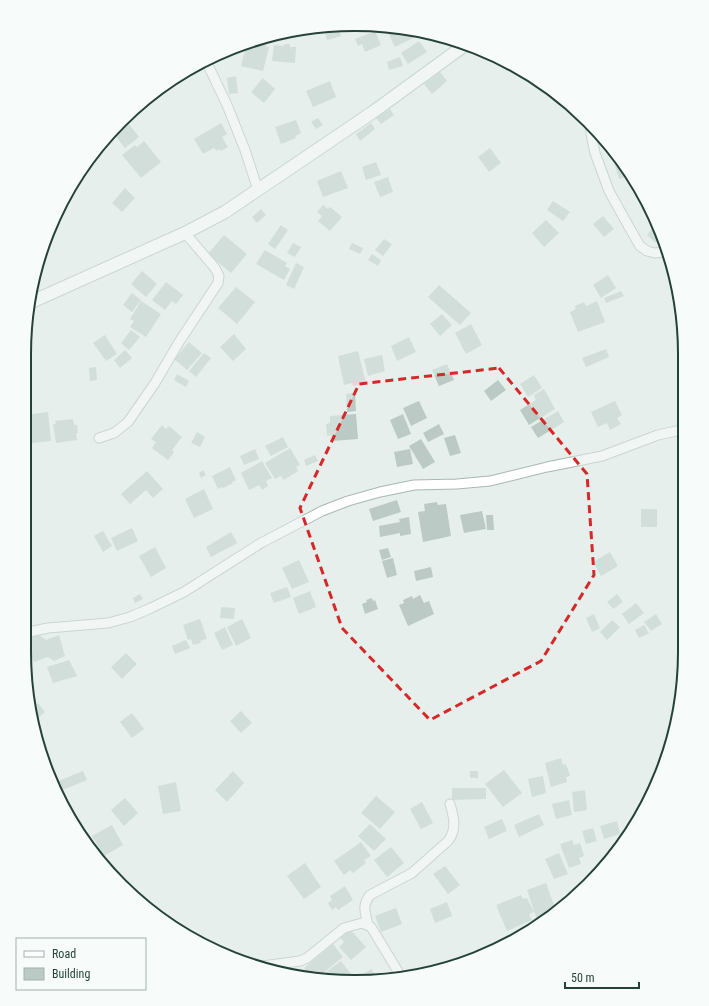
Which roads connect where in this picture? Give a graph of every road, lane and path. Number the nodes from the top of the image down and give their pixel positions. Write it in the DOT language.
graph roads {
  1 [pos="459,48"];
  2 [pos="209,65"];
  3 [pos="591,134"];
  4 [pos="258,190"];
  5 [pos="185,233"];
  6 [pos="661,252"];
  7 [pos="36,300"];
  8 [pos="678,431"];
  9 [pos="99,438"];
  10 [pos="31,632"];
  11 [pos="450,804"];
  12 [pos="368,925"];
  13 [pos="273,965"];
  14 [pos="398,972"];
  1 -- 4 [label="main road"];
  2 -- 4 [label="street"];
  3 -- 6 [label="street"];
  4 -- 5 [label="main road"];
  5 -- 7 [label="main road"];
  5 -- 9 [label="street"];
  8 -- 10 [label="street"];
  11 -- 12 [label="street"];
  12 -- 13 [label="street"];
  12 -- 14 [label="street"];
}
